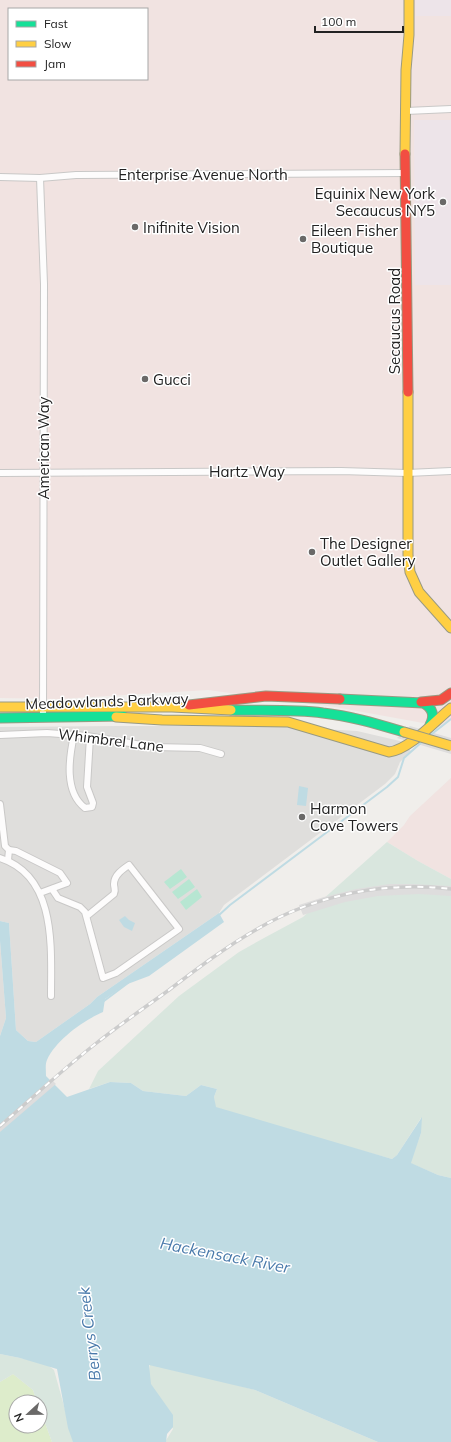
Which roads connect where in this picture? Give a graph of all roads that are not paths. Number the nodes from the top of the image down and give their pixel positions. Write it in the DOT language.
graph roads {
  1 [pos="409,0"];
  2 [pos="451,110"];
  3 [pos="406,111"];
  4 [pos="405,173"];
  5 [pos="0,177"];
  6 [pos="40,178"];
  7 [pos="451,471"];
  8 [pos="43,472"];
  9 [pos="407,472"];
  10 [pos="0,473"];
  11 [pos="451,628"];
  12 [pos="451,693"];
  13 [pos="418,702"];
  14 [pos="0,707"];
  15 [pos="172,707"];
  16 [pos="42,708"];
  17 [pos="451,708"];
  18 [pos="214,710"];
  19 [pos="116,716"];
  20 [pos="0,718"];
  21 [pos="42,718"];
  22 [pos="430,725"];
  23 [pos="0,735"];
  24 [pos="74,735"];
  25 [pos="90,737"];
  26 [pos="451,746"];
  27 [pos="221,754"];
  28 [pos="0,804"];
  29 [pos="9,850"];
  30 [pos="0,858"];
  31 [pos="8,860"];
  32 [pos="52,889"];
  33 [pos="40,894"];
  34 [pos="87,916"];
  35 [pos="51,996"];
  1 -- 3 [label="main road, Secaucus Road"];
  2 -- 3 [label="street"];
  3 -- 4 [label="main road, Secaucus Road"];
  4 -- 6 [label="street, Enterprise Avenue North"];
  4 -- 9 [label="main road, Secaucus Road"];
  5 -- 6 [label="street, Enterprise Avenue North"];
  6 -- 8 [label="street, American Way"];
  7 -- 9 [label="street, Hartz Way"];
  8 -- 9 [label="street, Hartz Way"];
  8 -- 10 [label="street, Hartz Way"];
  8 -- 16 [label="street, American Way"];
  9 -- 11 [label="main road, Secaucus Road"];
  12 -- 13 [label="main road"];
  13 -- 15 [label="main road"];
  13 -- 22 [label="main road"];
  14 -- 16 [label="main road, Meadowlands Parkway"];
  15 -- 16 [label="main road, Meadowlands Parkway"];
  15 -- 18 [label="main road, Meadowlands Parkway"];
  16 -- 21 [label="street, American Way"];
  17 -- 22 [label="main road"];
  18 -- 19 [label="main road, Meadowlands Parkway"];
  18 -- 26 [label="main road, Meadowlands Parkway, bridge"];
  19 -- 21 [label="main road, Meadowlands Parkway"];
  19 -- 22 [label="main road"];
  20 -- 21 [label="main road, Meadowlands Parkway"];
  23 -- 24 [label="street, Whimbrel Lane"];
  24 -- 25 [label="street, Whimbrel Lane"];
  24 -- 25 [label="street"];
  25 -- 27 [label="street, Whimbrel Lane"];
  28 -- 29 [label="street"];
  29 -- 31 [label="street"];
  29 -- 32 [label="street"];
  30 -- 31 [label="street"];
  31 -- 33 [label="street"];
  32 -- 33 [label="street"];
  32 -- 34 [label="street"];
  33 -- 35 [label="street"];
  34 -- 34 [label="street"];
}
